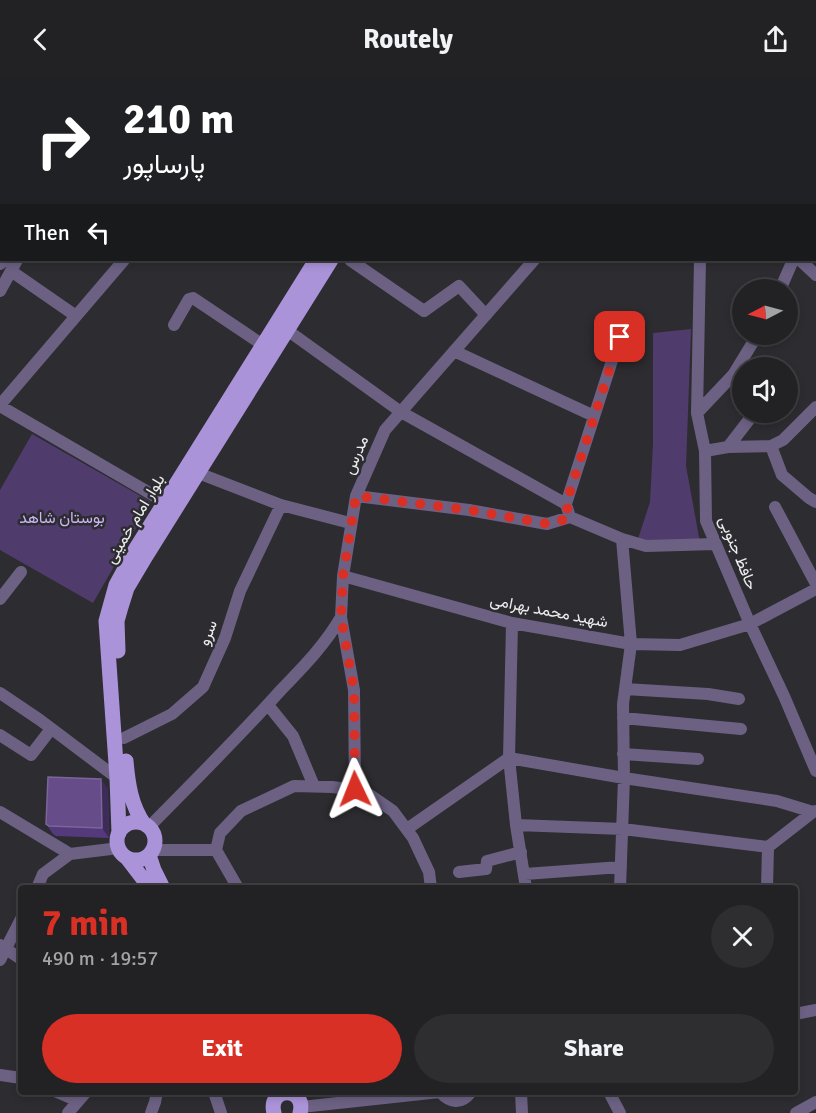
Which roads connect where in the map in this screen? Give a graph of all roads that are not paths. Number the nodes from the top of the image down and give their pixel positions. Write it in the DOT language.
graph roads {
  1 [pos="123,261"];
  2 [pos="315,261"];
  3 [pos="330,261"];
  4 [pos="351,261"];
  5 [pos="700,261"];
  6 [pos="793,261"];
  7 [pos="801,261"];
  8 [pos="530,264"];
  9 [pos="5,265"];
  10 [pos="816,275"];
  11 [pos="785,279"];
  12 [pos="0,291"];
  13 [pos="486,315"];
  14 [pos="76,316"];
  15 [pos="626,317"];
  16 [pos="174,325"];
  17 [pos="287,330"];
  18 [pos="263,345"];
  19 [pos="751,345"];
  20 [pos="454,351"];
  21 [pos="0,405"];
  22 [pos="816,407"];
  23 [pos="401,412"];
  24 [pos="697,413"];
  25 [pos="594,416"];
  26 [pos="747,423"];
  27 [pos="771,446"];
  28 [pos="728,447"];
  29 [pos="705,451"];
  30 [pos="198,473"];
  31 [pos="356,496"];
  32 [pos="165,502"];
  33 [pos="816,502"];
  34 [pos="566,504"];
  35 [pos="281,505"];
  36 [pos="775,507"];
  37 [pos="570,518"];
  38 [pos="350,523"];
  39 [pos="622,539"];
  40 [pos="714,544"];
  41 [pos="21,572"];
  42 [pos="343,576"];
  43 [pos="816,584"];
  44 [pos="816,589"];
  45 [pos="0,600"];
  46 [pos="341,617"];
  47 [pos="512,622"];
  48 [pos="750,624"];
  49 [pos="631,644"];
  50 [pos="625,689"];
  51 [pos="0,693"];
  52 [pos="739,699"];
  53 [pos="268,705"];
  54 [pos="623,718"];
  55 [pos="51,729"];
  56 [pos="741,729"];
  57 [pos="0,735"];
  58 [pos="124,738"];
  59 [pos="623,754"];
  60 [pos="509,758"];
  61 [pos="698,759"];
  62 [pos="816,771"];
  63 [pos="117,778"];
  64 [pos="624,778"];
  65 [pos="314,786"];
  66 [pos="355,789"];
  67 [pos="0,812"];
  68 [pos="814,812"];
  69 [pos="516,825"];
  70 [pos="146,826"];
  71 [pos="407,829"];
  72 [pos="623,829"];
  73 [pos="122,846"];
  74 [pos="768,847"];
  75 [pos="216,850"];
  76 [pos="521,852"];
  77 [pos="151,853"];
  78 [pos="70,854"];
  79 [pos="621,867"];
  80 [pos="459,872"];
  81 [pos="525,874"];
  82 [pos="39,884"];
  83 [pos="148,885"];
  84 [pos="162,885"];
  85 [pos="236,885"];
  86 [pos="431,885"];
  87 [pos="526,885"];
  88 [pos="620,885"];
  89 [pos="767,885"];
  90 [pos="18,924"];
  91 [pos="3,946"];
  92 [pos="18,957"];
  93 [pos="0,960"];
  94 [pos="816,1010"];
  95 [pos="798,1013"];
  96 [pos="0,1075"];
  97 [pos="18,1078"];
  98 [pos="156,1095"];
  99 [pos="215,1095"];
  100 [pos="280,1095"];
  101 [pos="288,1095"];
  102 [pos="390,1095"];
  103 [pos="443,1095"];
  104 [pos="468,1095"];
  105 [pos="521,1095"];
  106 [pos="611,1095"];
  107 [pos="82,1097"];
  108 [pos="356,1097"];
  109 [pos="816,1102"];
  110 [pos="455,1107"];
  111 [pos="300,1110"];
  112 [pos="273,1112"];
  113 [pos="68,1113"];
  114 [pos="151,1113"];
  115 [pos="221,1113"];
  116 [pos="522,1113"];
  117 [pos="620,1113"];
  118 [pos="796,1113"];
  1 -- 14 [label="street"];
  2 -- 18 [label="main road, بلوار امام خمینی"];
  3 -- 17 [label="main road, بلوار امام خمینی"];
  4 -- 13 [label="street"];
  5 -- 24 [label="street, حافظ جنوبی"];
  6 -- 11 [label="street"];
  7 -- 10 [label="street"];
  8 -- 13 [label="street, مدرس"];
  9 -- 12 [label="street"];
  9 -- 14 [label="street"];
  13 -- 20 [label="street, مدرس"];
  14 -- 21 [label="street"];
  15 -- 25 [label="street"];
  16 -- 18 [label="street"];
  17 -- 23 [label="street"];
  17 -- 30 [label="main road, بلوار امام خمینی"];
  18 -- 32 [label="main road, بلوار امام خمینی"];
  19 -- 24 [label="street"];
  20 -- 23 [label="street, مدرس"];
  20 -- 25 [label="street"];
  21 -- 32 [label="street"];
  22 -- 27 [label="street"];
  23 -- 31 [label="street, مدرس"];
  23 -- 34 [label="street"];
  24 -- 29 [label="street, حافظ جنوبی"];
  25 -- 34 [label="street"];
  26 -- 28 [label="street"];
  27 -- 28 [label="street"];
  27 -- 33 [label="street"];
  28 -- 29 [label="street"];
  29 -- 40 [label="street, حافظ جنوبی"];
  30 -- 35 [label="street"];
  30 -- 58 [label="main road, بلوار امام خمینی"];
  31 -- 37 [label="street"];
  31 -- 38 [label="street, مدرس"];
  32 -- 63 [label="main road, بلوار امام خمینی"];
  34 -- 37 [label="street"];
  35 -- 38 [label="street"];
  35 -- 58 [label="street, سرو"];
  36 -- 43 [label="street"];
  37 -- 39 [label="street"];
  38 -- 42 [label="street, مدرس"];
  39 -- 40 [label="street"];
  39 -- 49 [label="street"];
  40 -- 48 [label="street, حافظ جنوبی"];
  41 -- 45 [label="street"];
  42 -- 46 [label="street, مدرس"];
  42 -- 47 [label="street, شهید محمد بهرامی"];
  44 -- 48 [label="street, شهید محمد بهرامی"];
  46 -- 53 [label="street"];
  46 -- 66 [label="street, مدرس"];
  47 -- 49 [label="street, شهید محمد بهرامی"];
  47 -- 60 [label="street"];
  48 -- 49 [label="street, شهید محمد بهرامی"];
  48 -- 62 [label="street, حافظ جنوبی"];
  49 -- 50 [label="street"];
  50 -- 52 [label="street"];
  50 -- 54 [label="street"];
  51 -- 55 [label="street"];
  53 -- 65 [label="street"];
  53 -- 70 [label="street"];
  54 -- 56 [label="street"];
  54 -- 59 [label="street"];
  55 -- 57 [label="street"];
  55 -- 63 [label="street"];
  58 -- 70 [label="main road, بلوار امام خمینی"];
  59 -- 61 [label="street"];
  59 -- 64 [label="street"];
  60 -- 64 [label="street"];
  60 -- 69 [label="street"];
  60 -- 71 [label="street"];
  63 -- 73 [label="main road, بلوار امام خمینی"];
  64 -- 68 [label="street"];
  64 -- 72 [label="street"];
  65 -- 66 [label="street"];
  65 -- 75 [label="street"];
  66 -- 71 [label="street"];
  67 -- 78 [label="street"];
  68 -- 74 [label="street"];
  69 -- 72 [label="street"];
  69 -- 76 [label="street"];
  70 -- 73 [label="main road"];
  70 -- 77 [label="main road"];
  71 -- 86 [label="street"];
  72 -- 74 [label="street"];
  72 -- 79 [label="street"];
  73 -- 77 [label="main road"];
  73 -- 78 [label="street"];
  73 -- 83 [label="main road"];
  74 -- 89 [label="street"];
  75 -- 77 [label="street"];
  75 -- 85 [label="street"];
  76 -- 80 [label="street"];
  76 -- 81 [label="street"];
  77 -- 84 [label="main road"];
  78 -- 82 [label="street"];
  79 -- 81 [label="street"];
  79 -- 88 [label="street"];
  81 -- 87 [label="street"];
  90 -- 91 [label="street"];
  91 -- 92 [label="street"];
  91 -- 93 [label="street"];
  94 -- 95 [label="street"];
  96 -- 97 [label="street"];
  98 -- 114 [label="street"];
  99 -- 115 [label="street"];
  100 -- 112 [label="main road"];
  101 -- 111 [label="main road"];
  102 -- 108 [label="street"];
  103 -- 110 [label="street"];
  104 -- 110 [label="street"];
  105 -- 116 [label="street"];
  106 -- 117 [label="street"];
  107 -- 113 [label="street"];
  108 -- 111 [label="street"];
  109 -- 118 [label="street"];
}
